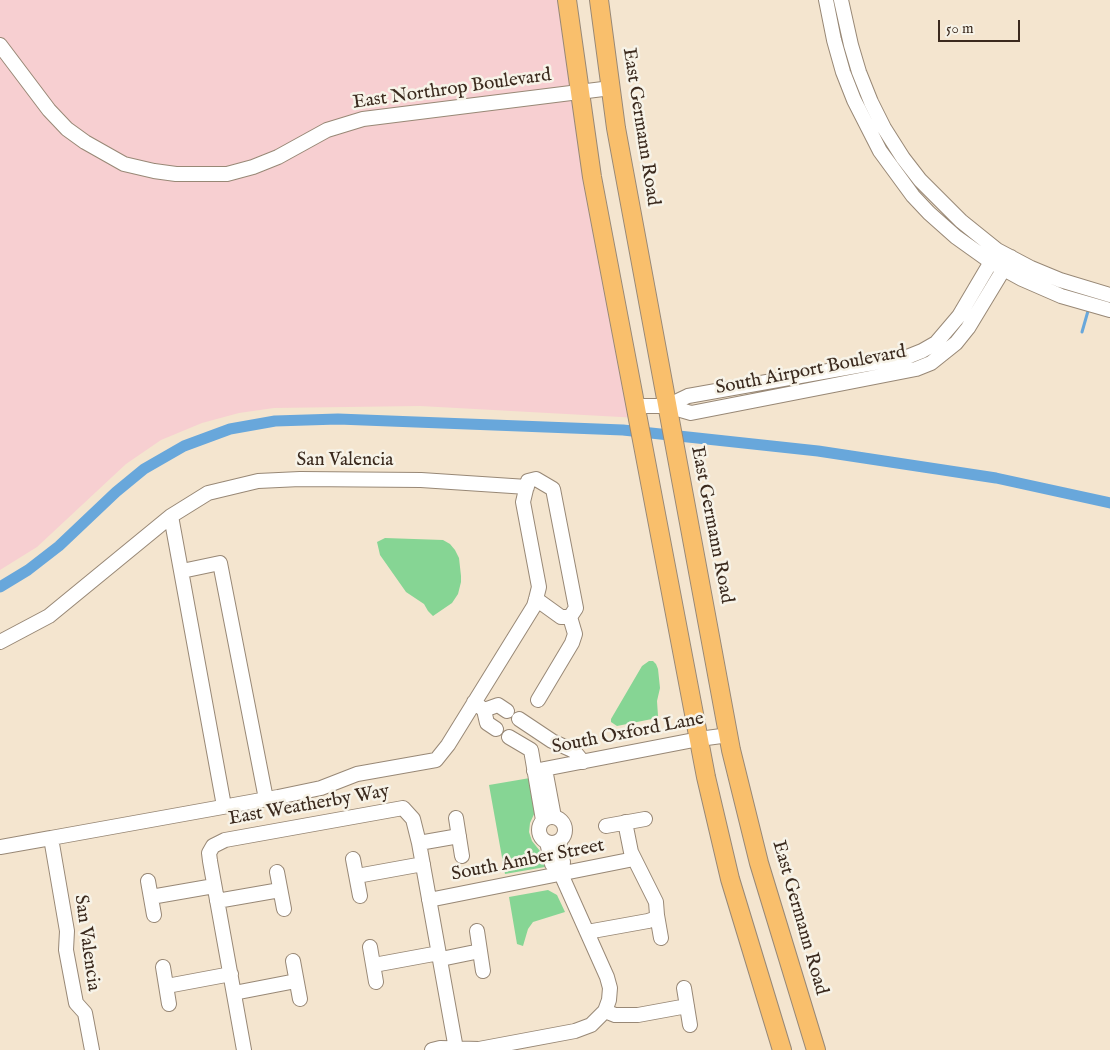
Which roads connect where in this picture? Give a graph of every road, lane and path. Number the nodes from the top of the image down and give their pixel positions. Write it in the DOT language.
graph roads {
  1 [pos="567,0"];
  2 [pos="599,0"];
  3 [pos="826,0"];
  4 [pos="841,0"];
  5 [pos="845,18"];
  6 [pos="830,20"];
  7 [pos="0,45"];
  8 [pos="611,88"];
  9 [pos="579,92"];
  10 [pos="1001,259"];
  11 [pos="1110,295"];
  12 [pos="1110,310"];
  13 [pos="867,364"];
  14 [pos="869,379"];
  15 [pos="637,412"];
  16 [pos="669,413"];
  17 [pos="527,487"];
  18 [pos="171,516"];
  19 [pos="182,570"];
  20 [pos="536,598"];
  21 [pos="570,617"];
  22 [pos="0,642"];
  23 [pos="538,700"];
  24 [pos="479,706"];
  25 [pos="496,729"];
  26 [pos="535,730"];
  27 [pos="729,735"];
  28 [pos="509,737"];
  29 [pos="699,738"];
  30 [pos="525,746"];
  31 [pos="583,762"];
  32 [pos="540,770"];
  33 [pos="266,799"];
  34 [pos="224,806"];
  35 [pos="456,818"];
  36 [pos="549,819"];
  37 [pos="645,819"];
  38 [pos="625,822"];
  39 [pos="606,826"];
  40 [pos="459,836"];
  41 [pos="51,838"];
  42 [pos="553,842"];
  43 [pos="419,843"];
  44 [pos="0,847"];
  45 [pos="462,856"];
  46 [pos="353,859"];
  47 [pos="634,859"];
  48 [pos="423,864"];
  49 [pos="277,872"];
  50 [pos="561,874"];
  51 [pos="357,876"];
  52 [pos="148,881"];
  53 [pos="214,886"];
  54 [pos="280,890"];
  55 [pos="360,896"];
  56 [pos="151,897"];
  57 [pos="429,900"];
  58 [pos="217,901"];
  59 [pos="284,909"];
  60 [pos="154,915"];
  61 [pos="657,915"];
  62 [pos="477,931"];
  63 [pos="587,932"];
  64 [pos="661,938"];
  65 [pos="370,947"];
  66 [pos="480,951"];
  67 [pos="440,956"];
  68 [pos="293,961"];
  69 [pos="374,965"];
  70 [pos="163,967"];
  71 [pos="483,971"];
  72 [pos="230,974"];
  73 [pos="296,981"];
  74 [pos="376,982"];
  75 [pos="167,986"];
  76 [pos="684,988"];
  77 [pos="234,993"];
  78 [pos="300,999"];
  79 [pos="169,1004"];
  80 [pos="687,1006"];
  81 [pos="606,1011"];
  82 [pos="690,1025"];
  83 [pos="456,1049"];
  84 [pos="92,1050"];
  85 [pos="244,1050"];
  86 [pos="432,1050"];
  87 [pos="782,1050"];
  88 [pos="816,1050"];
  1 -- 9 [label="main road"];
  2 -- 8 [label="main road, East Germann Road"];
  3 -- 6 [label="street"];
  4 -- 5 [label="street"];
  5 -- 6 [label="street"];
  5 -- 10 [label="street"];
  6 -- 10 [label="street"];
  7 -- 9 [label="street, East Northrop Boulevard"];
  8 -- 9 [label="street, East Northrop Boulevard"];
  8 -- 16 [label="main road, East Germann Road"];
  9 -- 15 [label="main road"];
  10 -- 11 [label="street"];
  10 -- 12 [label="street"];
  10 -- 13 [label="street, South Airport Boulevard"];
  10 -- 14 [label="street, South Airport Boulevard"];
  13 -- 14 [label="street"];
  13 -- 16 [label="street, South Airport Boulevard"];
  14 -- 16 [label="street, South Airport Boulevard"];
  15 -- 16 [label="street, South Airport Boulevard"];
  15 -- 29 [label="main road"];
  16 -- 27 [label="main road, East Germann Road"];
  17 -- 18 [label="street, San Valencia"];
  17 -- 20 [label="street"];
  17 -- 21 [label="street, San Valencia"];
  18 -- 19 [label="street"];
  18 -- 22 [label="street, San Valencia"];
  19 -- 33 [label="street"];
  19 -- 34 [label="street"];
  20 -- 21 [label="street"];
  20 -- 24 [label="street"];
  21 -- 23 [label="street"];
  24 -- 25 [label="street"];
  24 -- 26 [label="street"];
  24 -- 33 [label="street"];
  26 -- 30 [label="street"];
  26 -- 31 [label="street"];
  27 -- 29 [label="street, South Oxford Lane"];
  27 -- 88 [label="main road, East Germann Road"];
  28 -- 30 [label="street"];
  29 -- 31 [label="street, South Oxford Lane"];
  29 -- 87 [label="main road"];
  30 -- 32 [label="street"];
  31 -- 32 [label="street, South Oxford Lane"];
  32 -- 36 [label="street"];
  33 -- 34 [label="street"];
  34 -- 41 [label="street"];
  35 -- 40 [label="street"];
  36 -- 42 [label="street"];
  36 -- 42 [label="street"];
  37 -- 38 [label="street, South Amber Street"];
  38 -- 39 [label="street, South Amber Street"];
  38 -- 47 [label="street, South Amber Street"];
  40 -- 43 [label="street"];
  40 -- 45 [label="street"];
  41 -- 44 [label="street"];
  41 -- 84 [label="street, San Valencia"];
  42 -- 50 [label="street"];
  43 -- 48 [label="street, East Weatherby Way"];
  43 -- 53 [label="street, East Weatherby Way"];
  46 -- 51 [label="street"];
  47 -- 50 [label="street, South Amber Street"];
  47 -- 61 [label="street, South Amber Street"];
  48 -- 51 [label="street"];
  48 -- 57 [label="street, East Weatherby Way"];
  49 -- 54 [label="street"];
  50 -- 57 [label="street, South Amber Street"];
  50 -- 63 [label="street"];
  51 -- 55 [label="street"];
  52 -- 56 [label="street"];
  53 -- 56 [label="street"];
  53 -- 58 [label="street"];
  54 -- 58 [label="street"];
  54 -- 59 [label="street"];
  56 -- 60 [label="street"];
  57 -- 67 [label="street, East Weatherby Way"];
  58 -- 72 [label="street"];
  61 -- 63 [label="street"];
  61 -- 64 [label="street, South Amber Street"];
  62 -- 66 [label="street"];
  63 -- 81 [label="street"];
  65 -- 69 [label="street"];
  66 -- 67 [label="street"];
  66 -- 71 [label="street"];
  67 -- 69 [label="street"];
  67 -- 83 [label="street, East Weatherby Way"];
  68 -- 73 [label="street"];
  69 -- 74 [label="street"];
  70 -- 75 [label="street"];
  72 -- 75 [label="street"];
  72 -- 77 [label="street"];
  73 -- 77 [label="street"];
  73 -- 78 [label="street"];
  75 -- 79 [label="street"];
  76 -- 80 [label="street"];
  77 -- 85 [label="street"];
  80 -- 81 [label="street"];
  80 -- 82 [label="street"];
  81 -- 83 [label="street"];
  83 -- 86 [label="street"];
}
